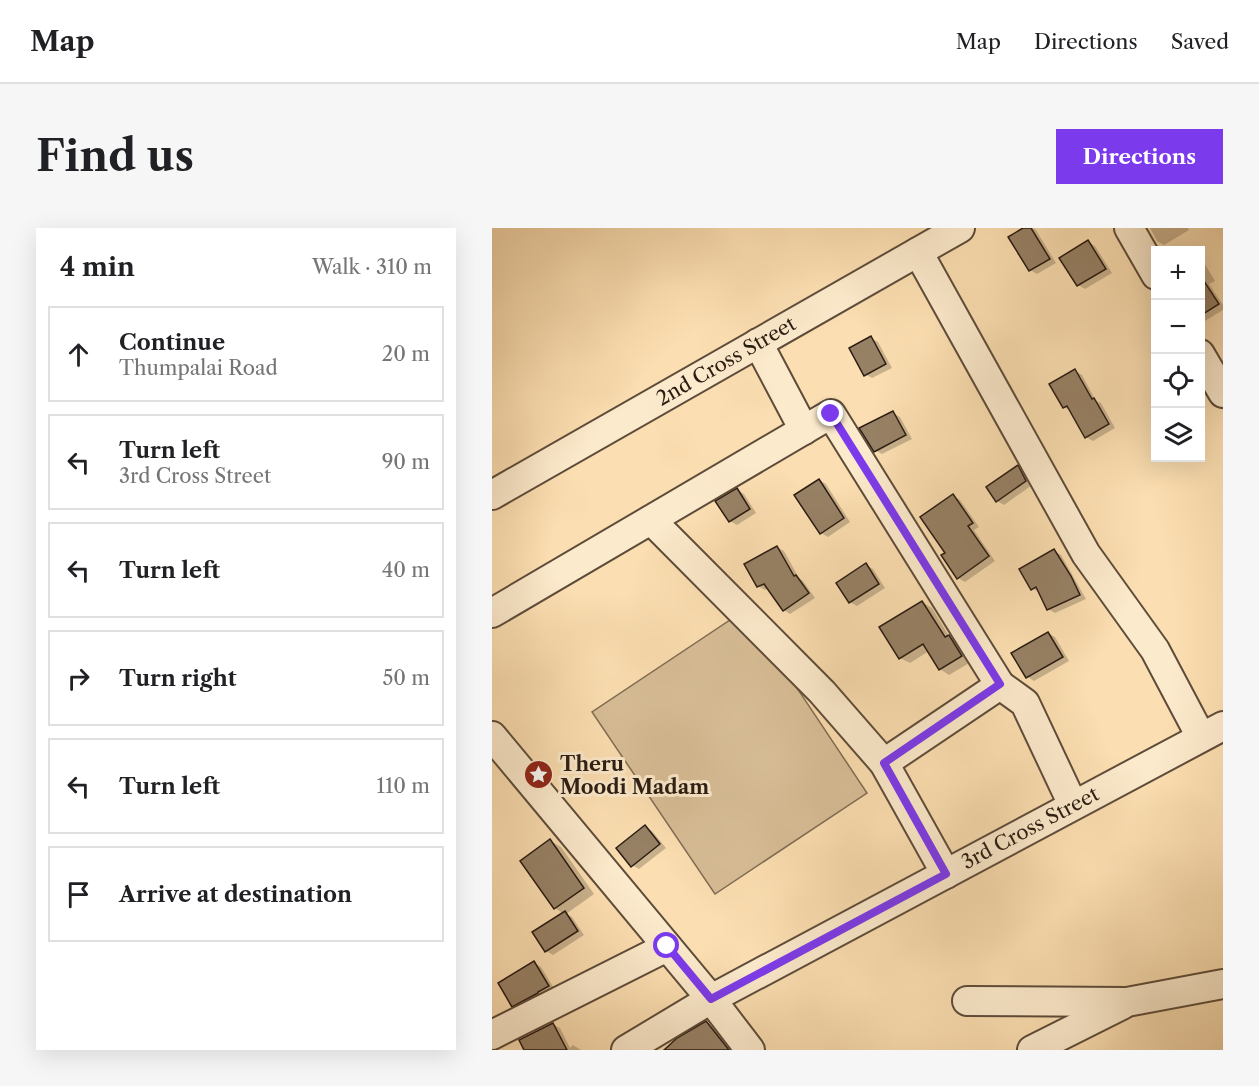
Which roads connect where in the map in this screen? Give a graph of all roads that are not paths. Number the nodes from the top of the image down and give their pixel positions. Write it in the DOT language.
graph roads {
  1 [pos="960,228"];
  2 [pos="1129,228"];
  3 [pos="928,241"];
  4 [pos="1151,268"];
  5 [pos="758,343"];
  6 [pos="1205,362"];
  7 [pos="1223,393"];
  8 [pos="804,430"];
  9 [pos="492,495"];
  10 [pos="651,520"];
  11 [pos="492,613"];
  12 [pos="1000,684"];
  13 [pos="1212,731"];
  14 [pos="497,752"];
  15 [pos="884,763"];
  16 [pos="1073,805"];
  17 [pos="946,874"];
  18 [pos="667,946"];
  19 [pos="1223,984"];
  20 [pos="711,999"];
  21 [pos="967,1000"];
  22 [pos="1127,1002"];
  23 [pos="492,1035"];
  24 [pos="626,1050"];
  25 [pos="750,1050"];
  26 [pos="1032,1050"];
  1 -- 3 [label="street, 2nd Cross Street"];
  2 -- 4 [label="street"];
  3 -- 5 [label="street, 2nd Cross Street"];
  3 -- 13 [label="street"];
  5 -- 8 [label="street"];
  5 -- 9 [label="street, 2nd Cross Street"];
  6 -- 7 [label="street"];
  8 -- 10 [label="street"];
  8 -- 12 [label="street"];
  10 -- 11 [label="street"];
  10 -- 15 [label="street"];
  12 -- 15 [label="street"];
  12 -- 16 [label="street"];
  13 -- 16 [label="street, 3rd Cross Street"];
  14 -- 18 [label="street"];
  15 -- 17 [label="street"];
  16 -- 17 [label="street, 3rd Cross Street"];
  17 -- 20 [label="street, 3rd Cross Street"];
  18 -- 20 [label="street"];
  18 -- 23 [label="street"];
  19 -- 22 [label="street"];
  20 -- 24 [label="street, 3rd Cross Street"];
  20 -- 25 [label="street"];
  21 -- 22 [label="street"];
  22 -- 26 [label="street"];
}
